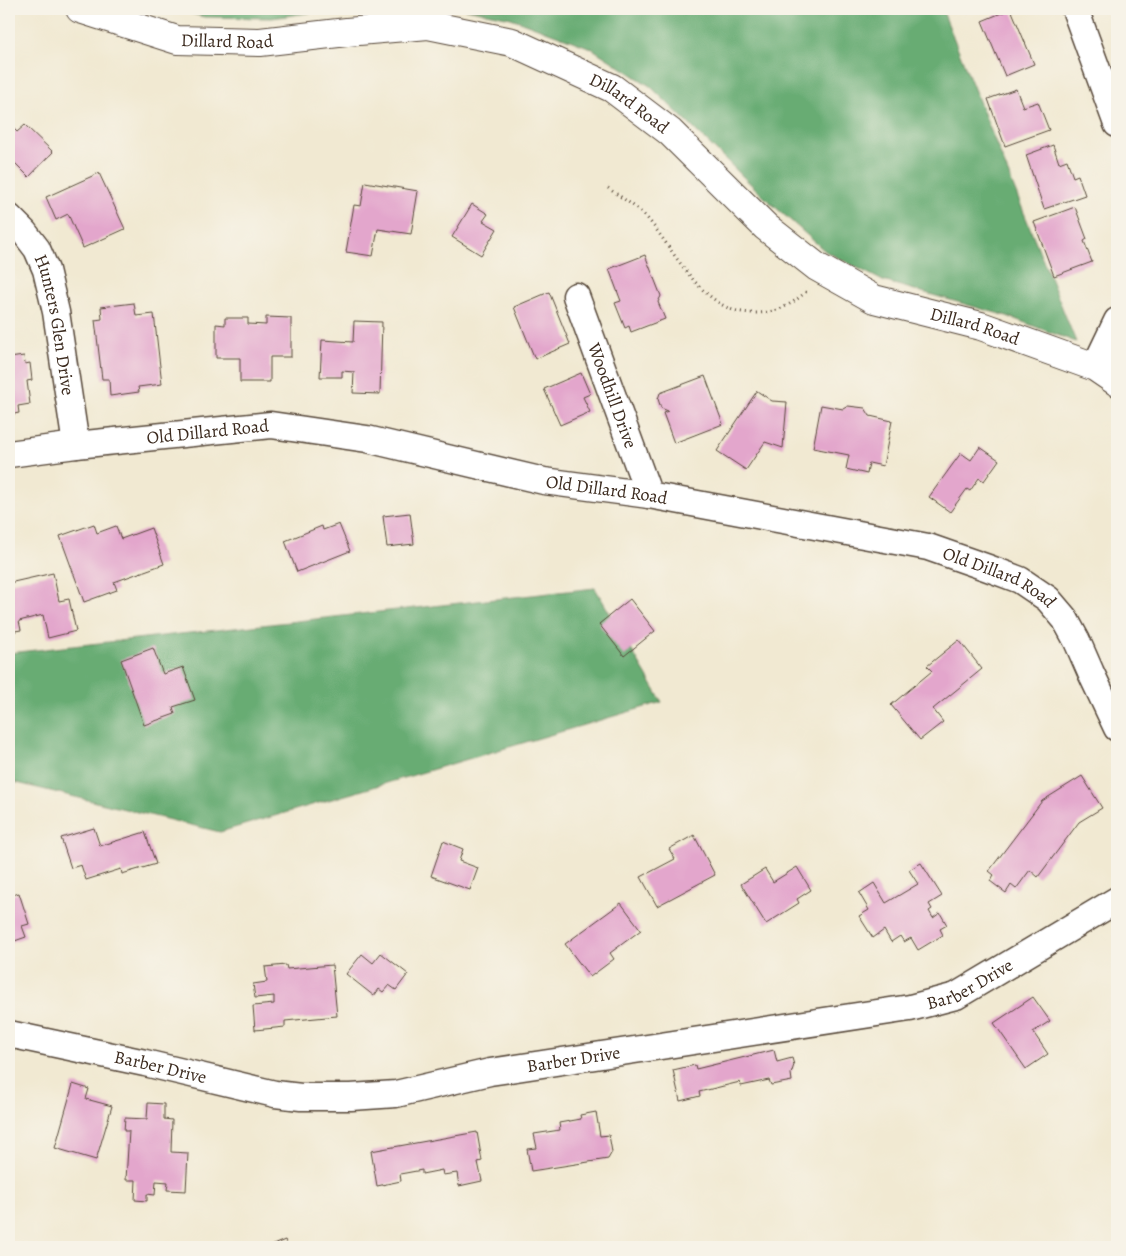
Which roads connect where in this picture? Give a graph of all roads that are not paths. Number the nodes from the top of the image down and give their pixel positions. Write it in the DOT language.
graph roads {
  1 [pos="80,9"];
  2 [pos="1075,9"];
  3 [pos="1117,124"];
  4 [pos="9,217"];
  5 [pos="576,296"];
  6 [pos="1117,321"];
  7 [pos="1095,367"];
  8 [pos="1117,382"];
  9 [pos="76,445"];
  10 [pos="9,454"];
  11 [pos="649,495"];
  12 [pos="1117,728"];
  13 [pos="1117,900"];
  14 [pos="9,1034"];
  1 -- 7 [label="street, Dillard Road"];
  2 -- 3 [label="street"];
  4 -- 9 [label="street, Hunters Glen Drive"];
  5 -- 11 [label="street, Woodhill Drive"];
  6 -- 7 [label="street"];
  7 -- 8 [label="street, Dillard Road"];
  9 -- 10 [label="street, Old Dillard Road"];
  9 -- 11 [label="street, Old Dillard Road"];
  11 -- 12 [label="street, Old Dillard Road"];
  13 -- 14 [label="street, Barber Drive"];
}
